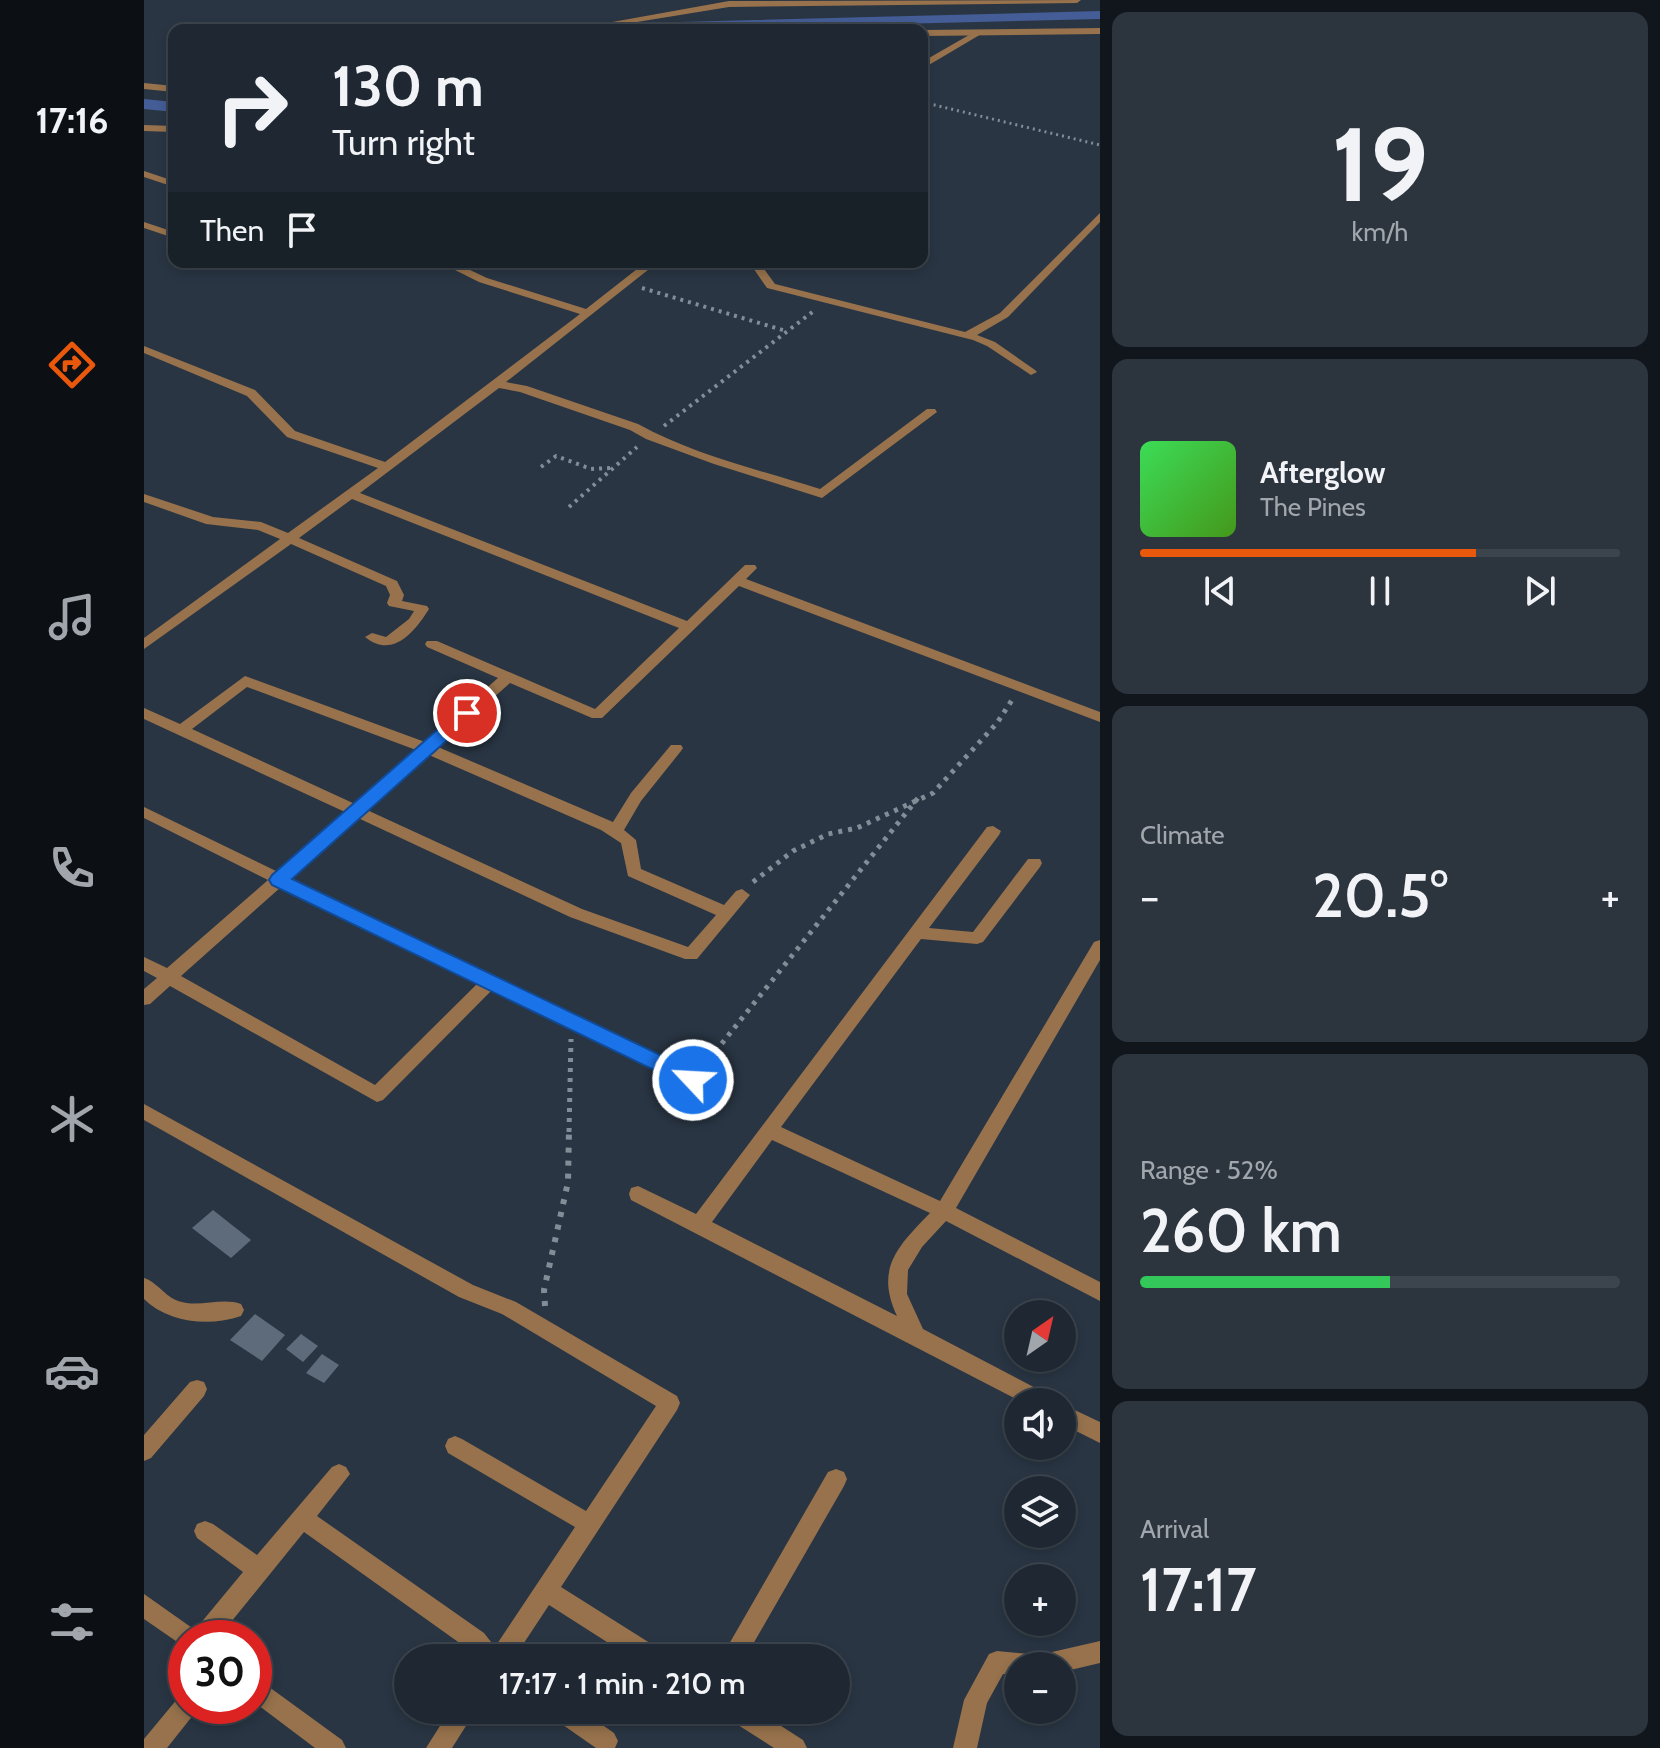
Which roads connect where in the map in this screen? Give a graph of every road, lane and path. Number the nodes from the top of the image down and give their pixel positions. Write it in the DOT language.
graph roads {
  1 [pos="1077,0"];
  2 [pos="729,4"];
  3 [pos="651,8"];
  4 [pos="608,24"];
  5 [pos="1100,31"];
  6 [pos="928,33"];
  7 [pos="979,33"];
  8 [pos="928,63"];
  9 [pos="144,86"];
  10 [pos="168,88"];
  11 [pos="928,103"];
  12 [pos="168,129"];
  13 [pos="146,131"];
  14 [pos="1100,145"];
  15 [pos="144,174"];
  16 [pos="168,182"];
  17 [pos="1100,216"];
  18 [pos="144,225"];
  19 [pos="168,233"];
  20 [pos="457,268"];
  21 [pos="645,268"];
  22 [pos="758,268"];
  23 [pos="626,283"];
  24 [pos="828,300"];
  25 [pos="588,313"];
  26 [pos="787,331"];
  27 [pos="966,336"];
  28 [pos="144,349"];
  29 [pos="1031,372"];
  30 [pos="496,384"];
  31 [pos="931,412"];
  32 [pos="650,436"];
  33 [pos="387,467"];
  34 [pos="541,467"];
  35 [pos="612,468"];
  36 [pos="351,494"];
  37 [pos="144,498"];
  38 [pos="569,507"];
  39 [pos="288,540"];
  40 [pos="750,568"];
  41 [pos="736,580"];
  42 [pos="687,626"];
  43 [pos="372,637"];
  44 [pos="432,644"];
  45 [pos="144,645"];
  46 [pos="508,677"];
  47 [pos="1021,687"];
  48 [pos="144,713"];
  49 [pos="1100,717"];
  50 [pos="181,730"];
  51 [pos="676,748"];
  52 [pos="426,749"];
  53 [pos="918,798"];
  54 [pos="356,811"];
  55 [pos="144,812"];
  56 [pos="615,831"];
  57 [pos="993,831"];
  58 [pos="1034,863"];
  59 [pos="278,880"];
  60 [pos="742,895"];
  61 [pos="726,913"];
  62 [pos="917,933"];
  63 [pos="1100,946"];
  64 [pos="144,963"];
  65 [pos="169,977"];
  66 [pos="489,983"];
  67 [pos="144,999"];
  68 [pos="571,1022"];
  69 [pos="693,1080"];
  70 [pos="144,1111"];
  71 [pos="769,1130"];
  72 [pos="638,1194"];
  73 [pos="944,1211"];
  74 [pos="698,1226"];
  75 [pos="144,1286"];
  76 [pos="1100,1292"];
  77 [pos="234,1310"];
  78 [pos="546,1331"];
  79 [pos="916,1335"];
  80 [pos="1016,1388"];
  81 [pos="197,1389"];
  82 [pos="1076,1420"];
  83 [pos="1100,1433"];
  84 [pos="455,1446"];
  85 [pos="144,1451"];
  86 [pos="339,1474"];
  87 [pos="836,1479"];
  88 [pos="302,1518"];
  89 [pos="591,1525"];
  90 [pos="205,1531"];
  91 [pos="259,1570"];
  92 [pos="548,1591"];
  93 [pos="144,1605"];
  94 [pos="218,1620"];
  95 [pos="168,1623"];
  96 [pos="478,1644"];
  97 [pos="511,1644"];
  98 [pos="631,1644"];
  99 [pos="740,1644"];
  100 [pos="1100,1652"];
  101 [pos="272,1702"];
  102 [pos="171,1724"];
  103 [pos="454,1724"];
  104 [pos="581,1724"];
  105 [pos="757,1724"];
  106 [pos="606,1741"];
  107 [pos="152,1748"];
  108 [pos="334,1748"];
  109 [pos="438,1748"];
  110 [pos="795,1748"];
  111 [pos="965,1748"];
  1 -- 2 [label="street"];
  2 -- 3 [label="street"];
  2 -- 4 [label="street"];
  5 -- 7 [label="street"];
  6 -- 7 [label="street"];
  7 -- 8 [label="street"];
  9 -- 10 [label="street"];
  11 -- 14 [label="path"];
  12 -- 13 [label="street"];
  15 -- 16 [label="street"];
  17 -- 27 [label="street"];
  18 -- 19 [label="street"];
  20 -- 25 [label="street"];
  21 -- 23 [label="street"];
  22 -- 24 [label="street"];
  23 -- 25 [label="street"];
  23 -- 26 [label="path"];
  24 -- 26 [label="path"];
  24 -- 27 [label="street"];
  25 -- 30 [label="street"];
  26 -- 32 [label="path"];
  27 -- 29 [label="street"];
  28 -- 33 [label="street"];
  30 -- 32 [label="street"];
  30 -- 33 [label="street"];
  31 -- 32 [label="street"];
  32 -- 35 [label="path"];
  33 -- 36 [label="street"];
  34 -- 35 [label="path"];
  35 -- 38 [label="path"];
  36 -- 39 [label="street"];
  36 -- 42 [label="street"];
  37 -- 39 [label="street"];
  39 -- 43 [label="street"];
  39 -- 45 [label="street"];
  40 -- 41 [label="street"];
  41 -- 42 [label="street"];
  41 -- 47 [label="street"];
  42 -- 46 [label="street"];
  44 -- 46 [label="street"];
  46 -- 52 [label="street"];
  47 -- 49 [label="street"];
  47 -- 53 [label="path"];
  48 -- 50 [label="street"];
  50 -- 52 [label="street"];
  50 -- 54 [label="street"];
  51 -- 56 [label="street"];
  52 -- 54 [label="street"];
  52 -- 56 [label="street"];
  53 -- 60 [label="path"];
  53 -- 69 [label="path"];
  54 -- 59 [label="street"];
  54 -- 61 [label="street"];
  55 -- 59 [label="street"];
  56 -- 61 [label="street"];
  57 -- 62 [label="street"];
  58 -- 62 [label="street"];
  59 -- 65 [label="street"];
  59 -- 66 [label="street"];
  60 -- 61 [label="street"];
  62 -- 71 [label="street"];
  63 -- 73 [label="street"];
  64 -- 65 [label="street"];
  65 -- 66 [label="street"];
  65 -- 67 [label="street"];
  66 -- 68 [label="street"];
  68 -- 69 [label="street"];
  68 -- 78 [label="path"];
  70 -- 78 [label="street"];
  71 -- 73 [label="street"];
  71 -- 74 [label="street"];
  72 -- 74 [label="street"];
  73 -- 76 [label="street"];
  73 -- 79 [label="street"];
  74 -- 79 [label="street"];
  75 -- 77 [label="street"];
  78 -- 89 [label="street"];
  79 -- 80 [label="street"];
  81 -- 85 [label="street"];
  82 -- 83 [label="street"];
  84 -- 89 [label="street"];
  86 -- 88 [label="street"];
  87 -- 99 [label="street"];
  88 -- 91 [label="street"];
  88 -- 96 [label="street"];
  89 -- 92 [label="street"];
  90 -- 91 [label="street"];
  91 -- 94 [label="street"];
  92 -- 97 [label="street"];
  92 -- 98 [label="street"];
  93 -- 95 [label="street"];
  100 -- 111 [label="street"];
  101 -- 108 [label="street"];
  102 -- 107 [label="street"];
  103 -- 109 [label="street"];
  104 -- 106 [label="street"];
  105 -- 110 [label="street"];
}
